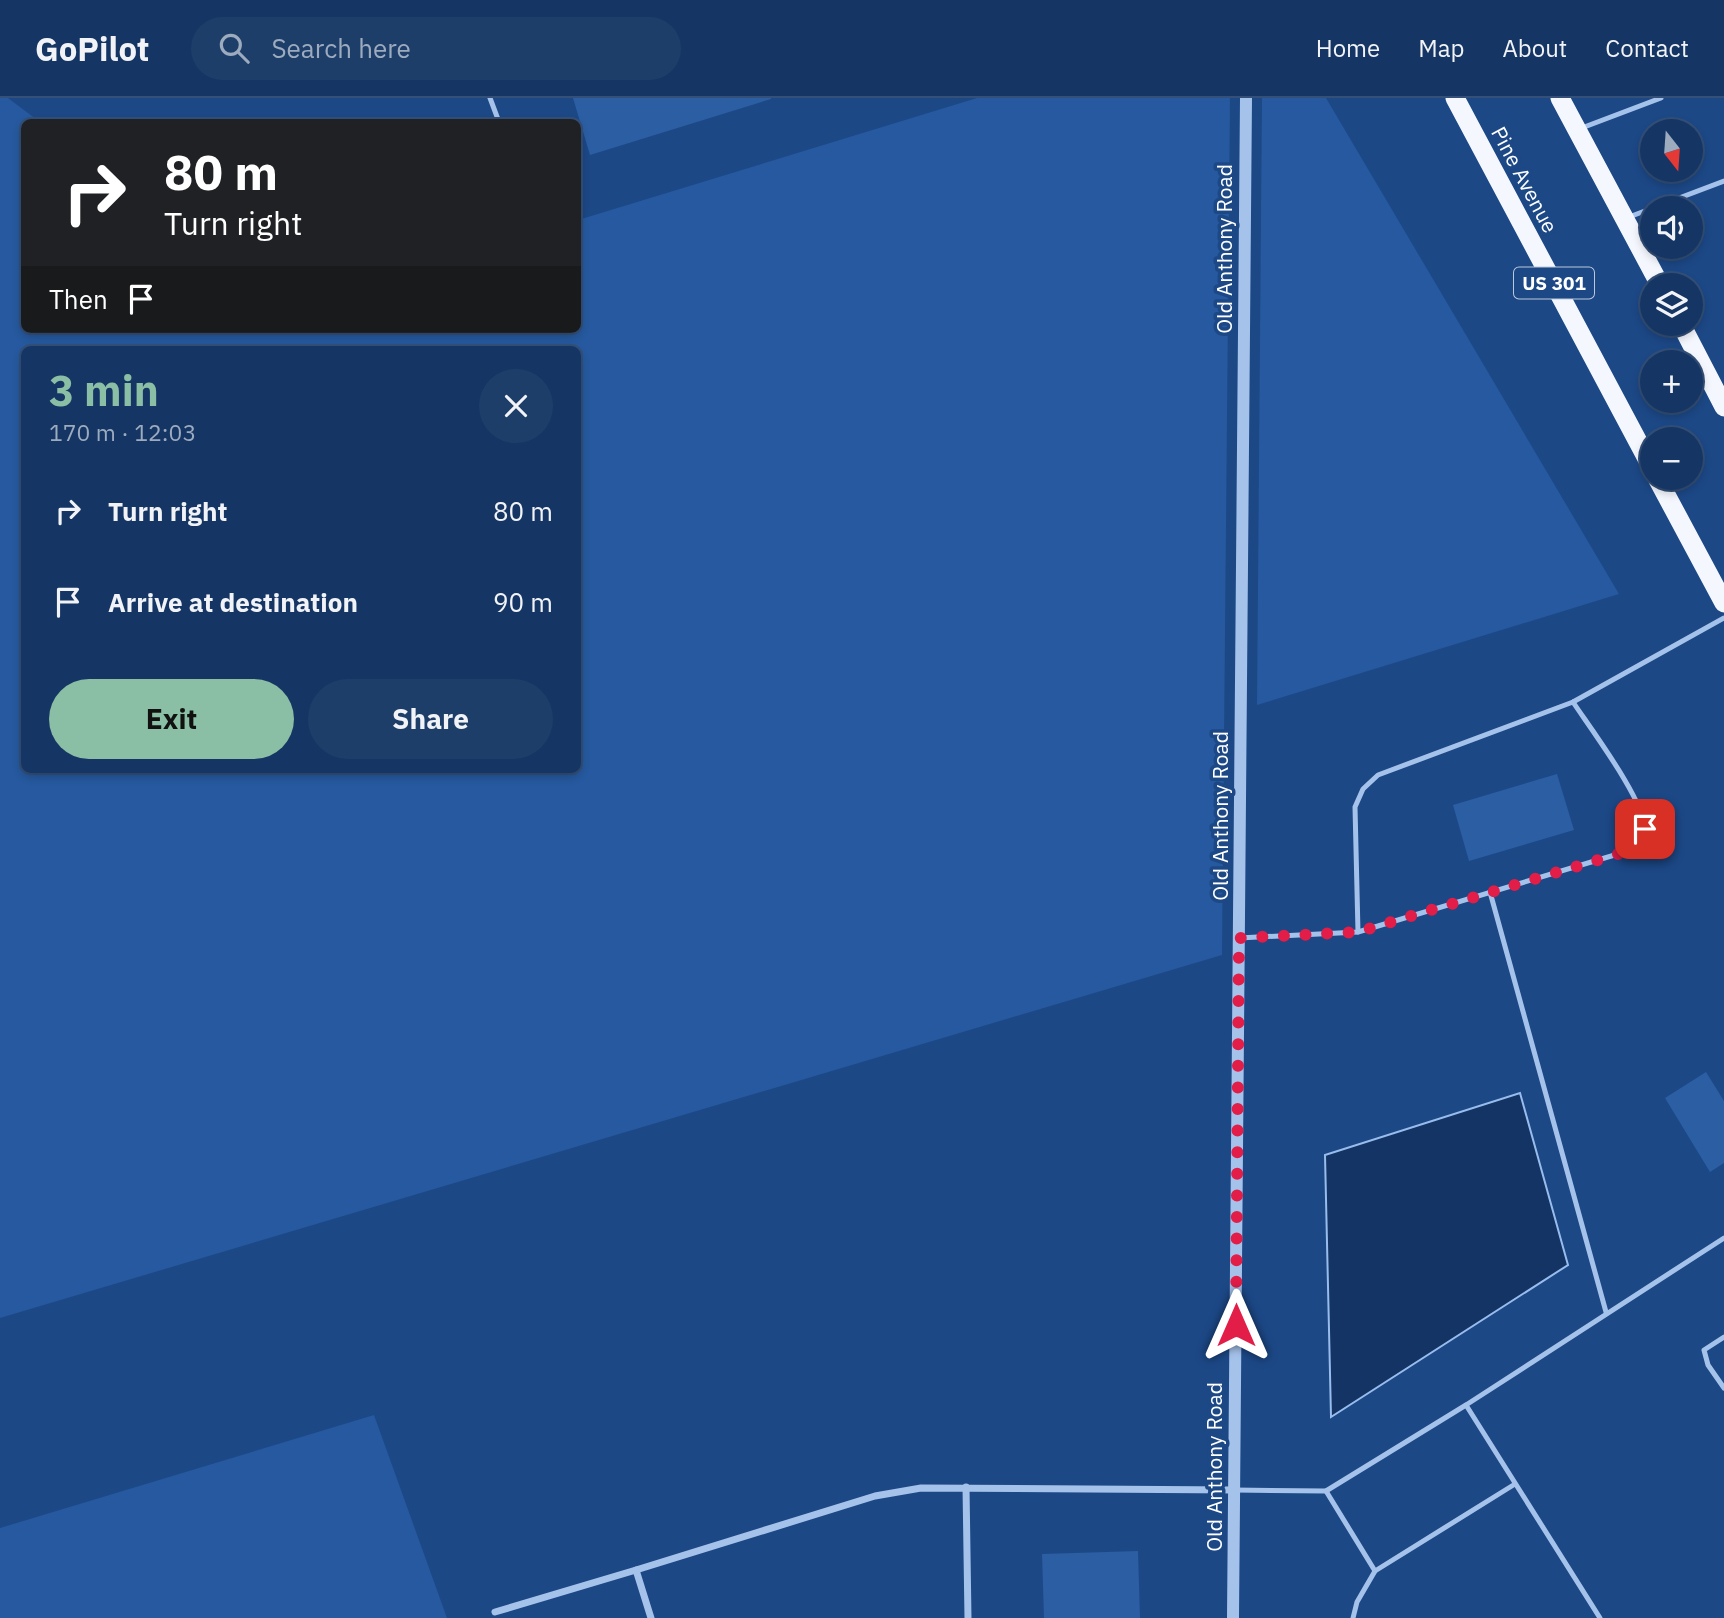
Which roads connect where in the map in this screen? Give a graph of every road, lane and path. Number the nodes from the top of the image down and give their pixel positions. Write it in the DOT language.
graph roads {
  1 [pos="491,98"];
  2 [pos="1246,98"];
  3 [pos="1455,98"];
  4 [pos="1560,98"];
  5 [pos="1661,98"];
  6 [pos="498,119"];
  7 [pos="1578,130"];
  8 [pos="1724,181"];
  9 [pos="1625,218"];
  10 [pos="1654,273"];
  11 [pos="1687,336"];
  12 [pos="1724,407"];
  13 [pos="1640,445"];
  14 [pos="1663,490"];
  15 [pos="1724,603"];
  16 [pos="1724,618"];
  17 [pos="1573,702"];
  18 [pos="1490,892"];
  19 [pos="1358,932"];
  20 [pos="1239,938"];
  21 [pos="1724,1238"];
  22 [pos="1606,1312"];
  23 [pos="1724,1337"];
  24 [pos="1724,1388"];
  25 [pos="1466,1405"];
  26 [pos="1515,1484"];
  27 [pos="966,1487"];
  28 [pos="1234,1490"];
  29 [pos="1326,1491"];
  30 [pos="636,1570"];
  31 [pos="1375,1571"];
  32 [pos="495,1612"];
  33 [pos="651,1618"];
  34 [pos="968,1618"];
  35 [pos="1233,1618"];
  36 [pos="1353,1618"];
  37 [pos="1600,1618"];
  1 -- 6 [label="lane"];
  2 -- 20 [label="street, Old Anthony Road"];
  3 -- 13 [label="highway, Pine Avenue / US 301"];
  4 -- 7 [label="highway"];
  5 -- 7 [label="lane"];
  7 -- 9 [label="highway"];
  8 -- 9 [label="lane"];
  9 -- 10 [label="highway"];
  11 -- 12 [label="highway"];
  14 -- 15 [label="highway"];
  16 -- 17 [label="lane"];
  17 -- 18 [label="lane"];
  17 -- 19 [label="lane"];
  18 -- 19 [label="lane"];
  18 -- 22 [label="lane"];
  19 -- 20 [label="lane"];
  20 -- 28 [label="street, Old Anthony Road"];
  21 -- 22 [label="lane"];
  22 -- 25 [label="lane"];
  23 -- 24 [label="lane"];
  25 -- 26 [label="lane"];
  25 -- 29 [label="lane"];
  26 -- 31 [label="lane"];
  26 -- 37 [label="lane"];
  27 -- 28 [label="street"];
  27 -- 30 [label="street"];
  27 -- 34 [label="street"];
  28 -- 29 [label="lane"];
  28 -- 35 [label="street, Old Anthony Road"];
  29 -- 31 [label="lane"];
  30 -- 32 [label="street"];
  30 -- 33 [label="street"];
  31 -- 36 [label="lane"];
}
